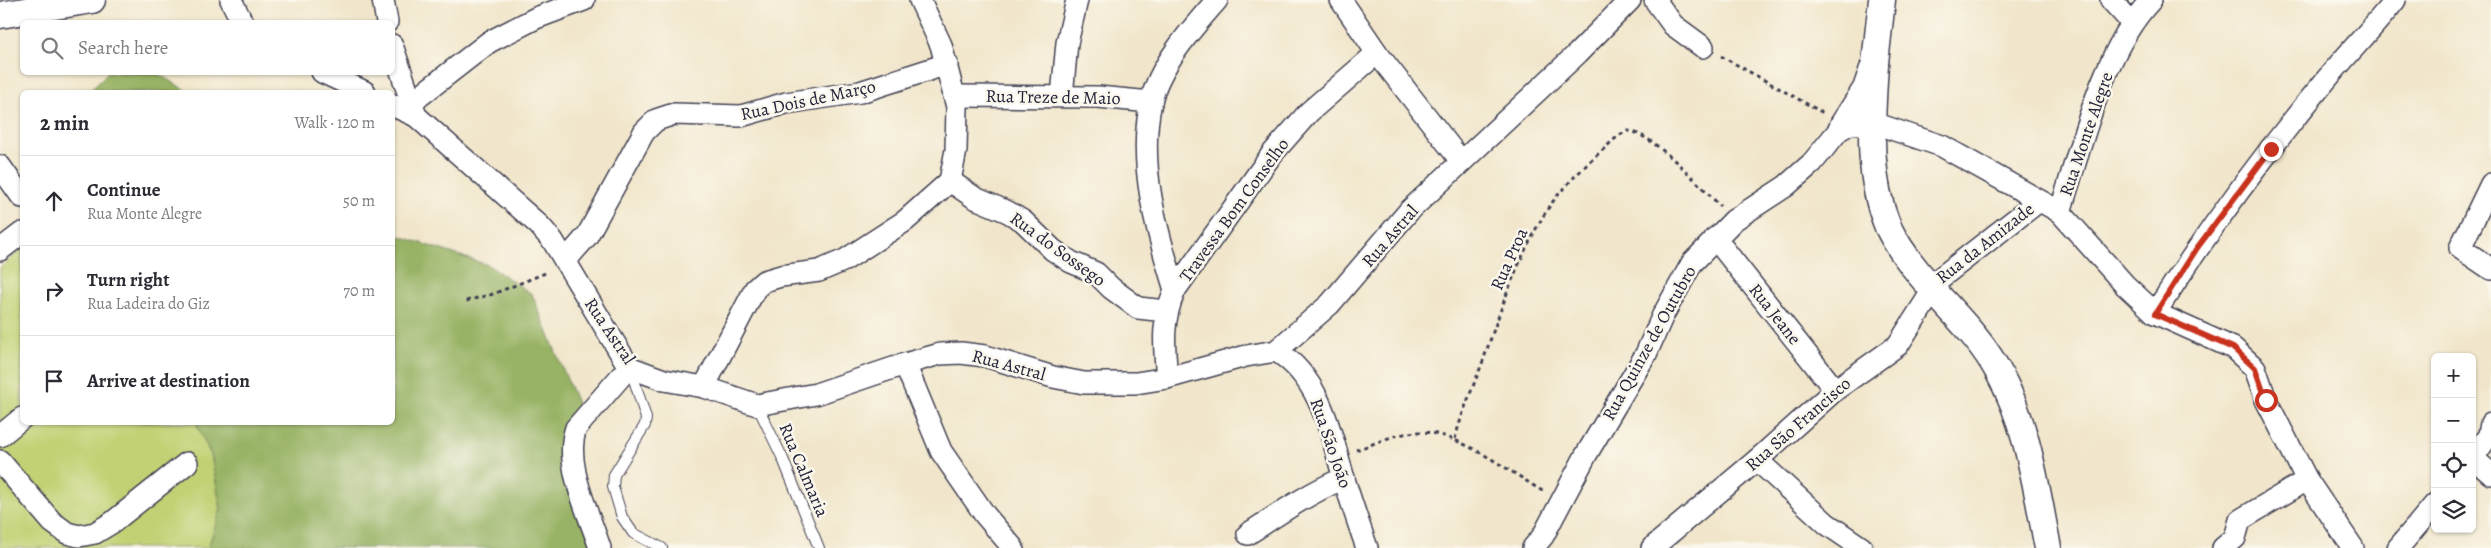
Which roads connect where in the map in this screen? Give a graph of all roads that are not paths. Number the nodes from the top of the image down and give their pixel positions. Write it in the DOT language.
graph roads {
  1 [pos="92,0"];
  2 [pos="231,0"];
  3 [pos="383,0"];
  4 [pos="584,0"];
  5 [pos="920,0"];
  6 [pos="1077,0"];
  7 [pos="1217,0"];
  8 [pos="1341,0"];
  9 [pos="1630,0"];
  10 [pos="1655,0"];
  11 [pos="1882,0"];
  12 [pos="2111,0"];
  13 [pos="2151,0"];
  14 [pos="2396,0"];
  15 [pos="0,14"];
  16 [pos="241,20"];
  17 [pos="387,20"];
  18 [pos="2132,23"];
  19 [pos="1703,47"];
  20 [pos="1377,53"];
  21 [pos="395,58"];
  22 [pos="1875,62"];
  23 [pos="947,64"];
  24 [pos="328,75"];
  25 [pos="361,90"];
  26 [pos="954,96"];
  27 [pos="1062,96"];
  28 [pos="1151,102"];
  29 [pos="407,108"];
  30 [pos="1871,122"];
  31 [pos="1843,125"];
  32 [pos="1461,161"];
  33 [pos="0,166"];
  34 [pos="950,181"];
  35 [pos="2491,184"];
  36 [pos="20,194"];
  37 [pos="2039,200"];
  38 [pos="2060,212"];
  39 [pos="20,235"];
  40 [pos="1715,238"];
  41 [pos="0,250"];
  42 [pos="565,261"];
  43 [pos="2491,268"];
  44 [pos="1932,288"];
  45 [pos="1175,290"];
  46 [pos="1166,311"];
  47 [pos="2155,314"];
  48 [pos="1276,351"];
  49 [pos="905,364"];
  50 [pos="630,367"];
  51 [pos="1167,378"];
  52 [pos="704,387"];
  53 [pos="1834,390"];
  54 [pos="757,405"];
  55 [pos="20,420"];
  56 [pos="2490,431"];
  57 [pos="0,436"];
  58 [pos="2476,453"];
  59 [pos="1757,460"];
  60 [pos="0,461"];
  61 [pos="2476,461"];
  62 [pos="187,463"];
  63 [pos="2491,474"];
  64 [pos="1344,478"];
  65 [pos="2307,480"];
  66 [pos="2431,509"];
  67 [pos="1248,534"];
  68 [pos="600,548"];
  69 [pos="662,548"];
  70 [pos="819,548"];
  71 [pos="1013,548"];
  72 [pos="1367,548"];
  73 [pos="1533,548"];
  74 [pos="1652,548"];
  75 [pos="1862,548"];
  76 [pos="2048,548"];
  77 [pos="2223,548"];
  78 [pos="2353,548"];
  79 [pos="2398,548"];
  1 -- 15 [label="street"];
  2 -- 16 [label="street"];
  3 -- 17 [label="street"];
  4 -- 29 [label="street"];
  5 -- 23 [label="street"];
  6 -- 27 [label="street"];
  7 -- 28 [label="street"];
  8 -- 20 [label="street"];
  9 -- 32 [label="street, Rua Astral"];
  10 -- 19 [label="street"];
  11 -- 22 [label="street"];
  12 -- 18 [label="street"];
  13 -- 18 [label="street, Rua Monte Alegre"];
  14 -- 47 [label="street"];
  18 -- 38 [label="street, Rua Monte Alegre"];
  20 -- 32 [label="street"];
  20 -- 45 [label="street, Travessa Bom Conselho"];
  21 -- 29 [label="street, Rua Astral"];
  22 -- 30 [label="street"];
  22 -- 31 [label="street"];
  23 -- 26 [label="street"];
  23 -- 42 [label="street, Rua Dois de Março"];
  24 -- 25 [label="street"];
  26 -- 27 [label="street, Rua Treze de Maio"];
  26 -- 34 [label="street"];
  27 -- 28 [label="street, Rua Treze de Maio"];
  28 -- 45 [label="street"];
  29 -- 42 [label="street, Rua Astral"];
  30 -- 31 [label="street"];
  30 -- 37 [label="street"];
  30 -- 44 [label="street"];
  31 -- 40 [label="street, Rua Quinze de Outubro"];
  32 -- 48 [label="street, Rua Astral"];
  33 -- 36 [label="street"];
  34 -- 46 [label="street, Rua do Sossego"];
  34 -- 52 [label="street"];
  35 -- 43 [label="street"];
  37 -- 38 [label="street"];
  37 -- 44 [label="street, Rua da Amizade"];
  38 -- 47 [label="street, Rua Monte Alegre"];
  39 -- 41 [label="street"];
  40 -- 53 [label="street, Rua Jeane"];
  40 -- 73 [label="street, Rua Quinze de Outubro"];
  42 -- 50 [label="street, Rua Astral"];
  44 -- 53 [label="street, Rua São Francisco"];
  44 -- 76 [label="street"];
  45 -- 46 [label="street, Travessa Bom Conselho"];
  46 -- 51 [label="street, Travessa Bom Conselho"];
  47 -- 65 [label="street, Rua Monte Alegre"];
  48 -- 51 [label="street, Rua Astral"];
  48 -- 64 [label="street, Rua São João"];
  49 -- 51 [label="street, Rua Astral"];
  49 -- 54 [label="street, Rua Astral"];
  49 -- 71 [label="street"];
  50 -- 52 [label="street, Rua Astral"];
  50 -- 68 [label="street"];
  50 -- 69 [label="lane"];
  52 -- 54 [label="street, Rua Astral"];
  53 -- 59 [label="street, Rua São Francisco"];
  54 -- 70 [label="lane, Rua Calmaria"];
  55 -- 57 [label="street"];
  56 -- 58 [label="street"];
  59 -- 74 [label="street, Rua São Francisco"];
  59 -- 75 [label="street"];
  60 -- 62 [label="street"];
  61 -- 63 [label="street"];
  64 -- 67 [label="street"];
  64 -- 72 [label="street, Rua São João"];
  65 -- 77 [label="street"];
  65 -- 78 [label="street, Rua Monte Alegre"];
  66 -- 79 [label="street"];
}
